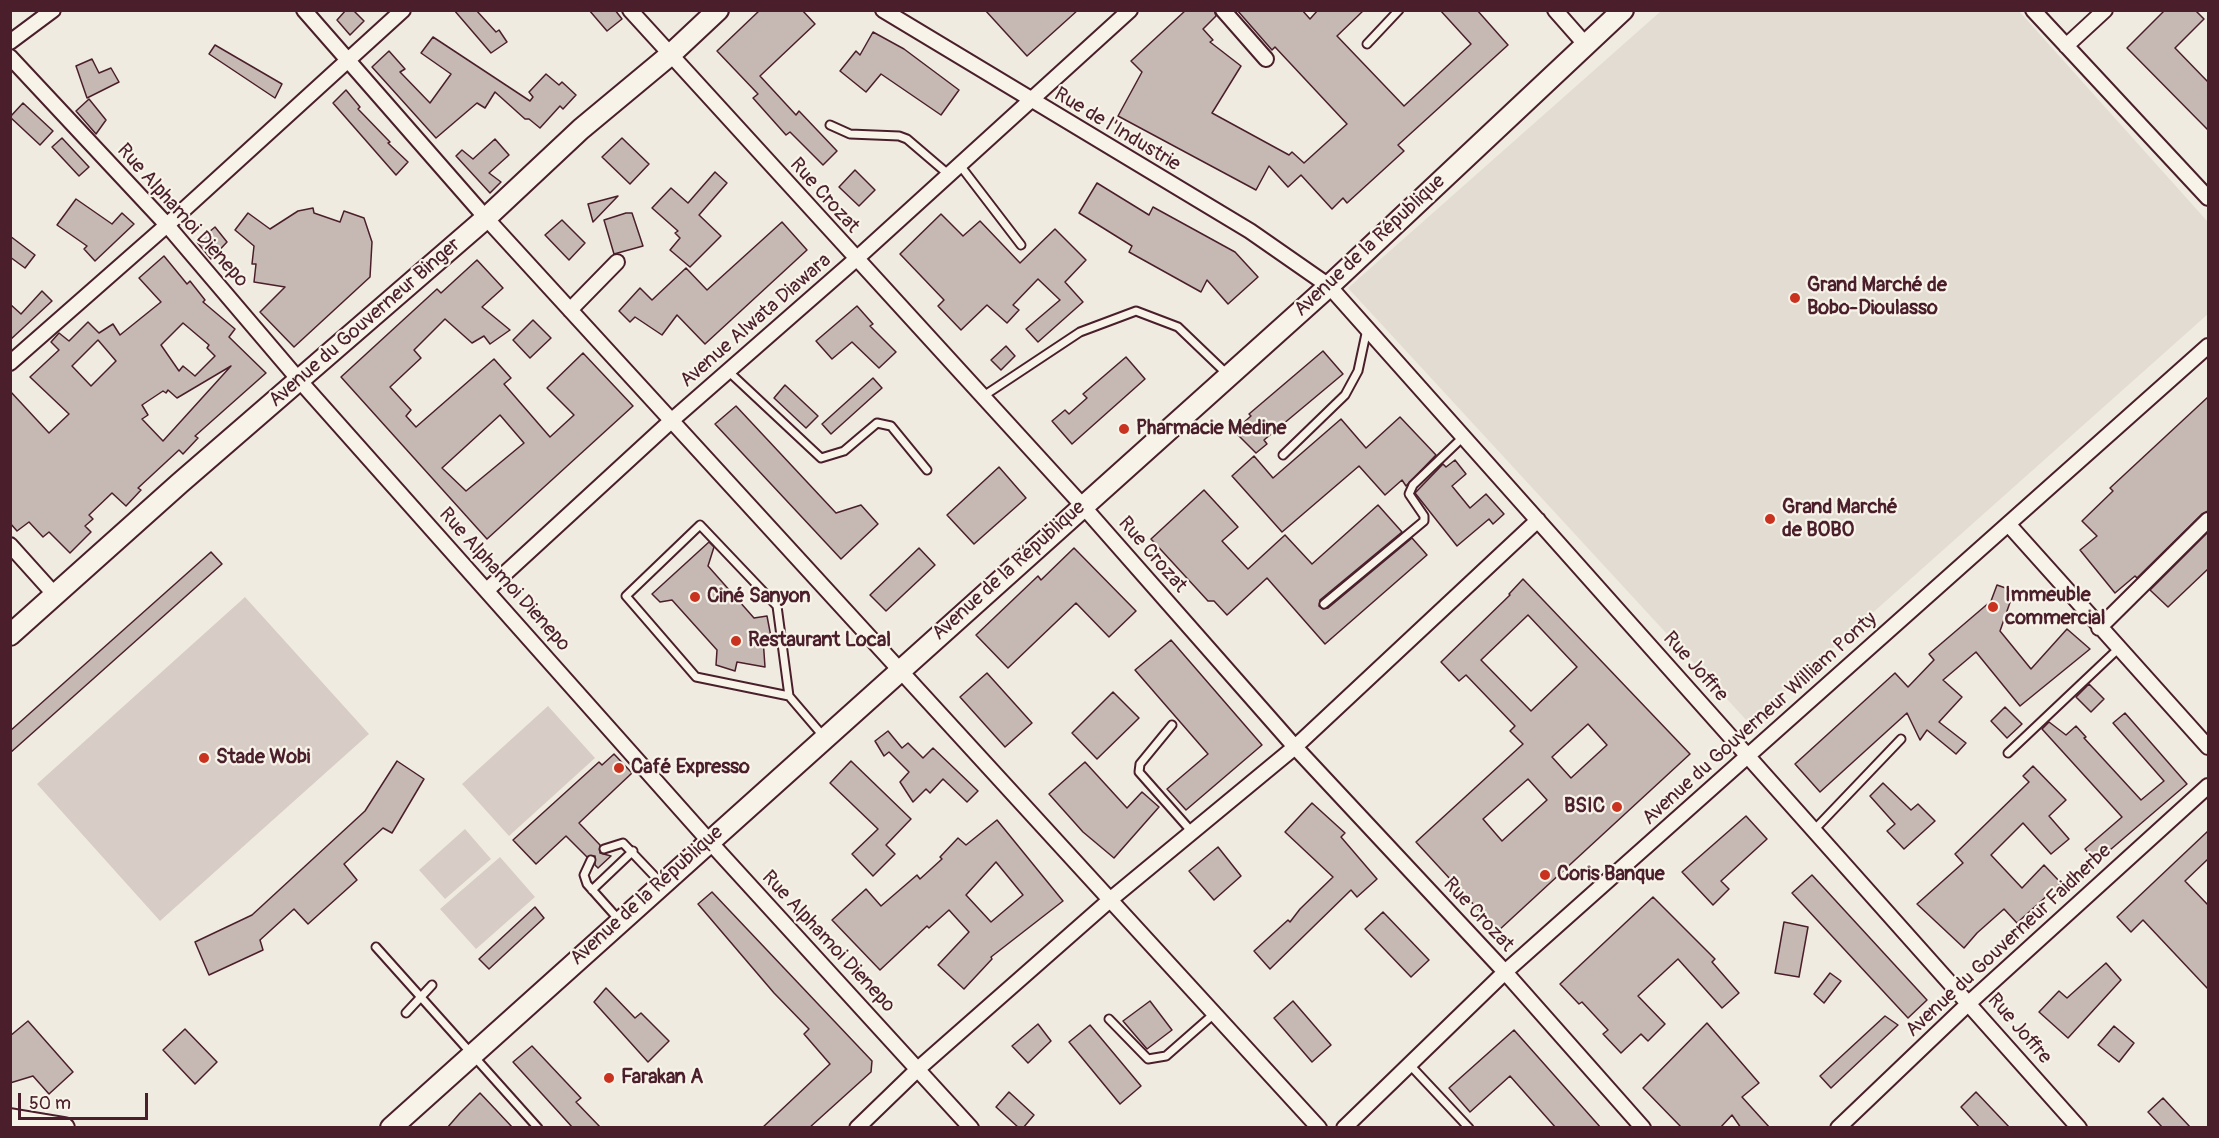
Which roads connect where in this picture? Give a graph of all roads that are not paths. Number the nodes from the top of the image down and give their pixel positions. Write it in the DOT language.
graph roads {
  1 [pos="53,10"];
  2 [pos="304,10"];
  3 [pos="403,10"];
  4 [pos="630,10"];
  5 [pos="718,10"];
  6 [pos="883,10"];
  7 [pos="1130,10"];
  8 [pos="1223,10"];
  9 [pos="1399,10"];
  10 [pos="1555,10"];
  11 [pos="1623,10"];
  12 [pos="2033,10"];
  13 [pos="2105,10"];
  14 [pos="10,42"];
  15 [pos="1367,44"];
  16 [pos="1586,44"];
  17 [pos="2066,46"];
  18 [pos="670,55"];
  19 [pos="10,57"];
  20 [pos="1266,59"];
  21 [pos="348,60"];
  22 [pos="1029,100"];
  23 [pos="830,125"];
  24 [pos="960,164"];
  25 [pos="948,174"];
  26 [pos="2208,198"];
  27 [pos="486,218"];
  28 [pos="168,225"];
  29 [pos="1021,245"];
  30 [pos="855,260"];
  31 [pos="617,262"];
  32 [pos="1329,286"];
  33 [pos="570,310"];
  34 [pos="1367,329"];
  35 [pos="2207,351"];
  36 [pos="10,363"];
  37 [pos="728,371"];
  38 [pos="1228,375"];
  39 [pos="299,380"];
  40 [pos="982,397"];
  41 [pos="671,421"];
  42 [pos="1462,438"];
  43 [pos="1283,455"];
  44 [pos="927,470"];
  45 [pos="1082,505"];
  46 [pos="1538,520"];
  47 [pos="2208,520"];
  48 [pos="2009,525"];
  49 [pos="10,545"];
  50 [pos="488,590"];
  51 [pos="56,595"];
  52 [pos="1324,604"];
  53 [pos="2099,628"];
  54 [pos="10,635"];
  55 [pos="2118,649"];
  56 [pos="900,670"];
  57 [pos="789,696"];
  58 [pos="1172,725"];
  59 [pos="825,737"];
  60 [pos="1901,739"];
  61 [pos="1295,747"];
  62 [pos="2208,747"];
  63 [pos="2008,753"];
  64 [pos="1748,755"];
  65 [pos="2208,786"];
  66 [pos="1815,830"];
  67 [pos="1191,832"];
  68 [pos="709,841"];
  69 [pos="604,849"];
  70 [pos="633,851"];
  71 [pos="591,860"];
  72 [pos="662,885"];
  73 [pos="592,890"];
  74 [pos="1111,899"];
  75 [pos="620,921"];
  76 [pos="376,947"];
  77 [pos="1505,972"];
  78 [pos="432,985"];
  79 [pos="422,998"];
  80 [pos="1970,1002"];
  81 [pos="406,1013"];
  82 [pos="1215,1013"];
  83 [pos="1109,1018"];
  84 [pos="471,1053"];
  85 [pos="1409,1064"];
  86 [pos="919,1068"];
  87 [pos="10,1119"];
  88 [pos="64,1128"];
  89 [pos="391,1128"];
  90 [pos="538,1128"];
  91 [pos="857,1128"];
  92 [pos="971,1128"];
  93 [pos="1319,1128"];
  94 [pos="1344,1128"];
  95 [pos="1469,1128"];
  96 [pos="1642,1128"];
  97 [pos="1838,1128"];
  98 [pos="2079,1128"];
  1 -- 14 [label="street"];
  2 -- 21 [label="street"];
  3 -- 21 [label="street"];
  4 -- 18 [label="street, Rue Crozat"];
  5 -- 18 [label="street, Avenue du Gouverneur Binger"];
  6 -- 22 [label="street, Rue de l'Industrie"];
  7 -- 22 [label="street, Avenue Alwata Diawara"];
  8 -- 20 [label="street"];
  9 -- 15 [label="lane"];
  10 -- 16 [label="street"];
  11 -- 16 [label="street, Avenue de la République"];
  12 -- 17 [label="street"];
  13 -- 17 [label="street"];
  16 -- 32 [label="street, Avenue de la République"];
  17 -- 26 [label="street"];
  18 -- 27 [label="street, Avenue du Gouverneur Binger"];
  18 -- 30 [label="street, Rue Crozat"];
  19 -- 28 [label="street, Rue Alphamoi Dienepo"];
  21 -- 27 [label="street"];
  21 -- 28 [label="street"];
  22 -- 24 [label="street, Avenue Alwata Diawara"];
  22 -- 32 [label="street, Rue de l'Industrie"];
  23 -- 25 [label="lane"];
  24 -- 25 [label="street, Avenue Alwata Diawara"];
  24 -- 29 [label="lane"];
  25 -- 30 [label="street, Avenue Alwata Diawara"];
  27 -- 33 [label="street"];
  27 -- 39 [label="street, Avenue du Gouverneur Binger"];
  28 -- 36 [label="street"];
  28 -- 39 [label="street, Rue Alphamoi Dienepo"];
  30 -- 37 [label="street, Avenue Alwata Diawara"];
  30 -- 40 [label="street, Rue Crozat"];
  31 -- 33 [label="street"];
  32 -- 34 [label="street, Rue Joffre"];
  32 -- 38 [label="street, Avenue de la République"];
  33 -- 41 [label="street"];
  34 -- 42 [label="street, Rue Joffre"];
  34 -- 43 [label="lane"];
  35 -- 48 [label="street, Avenue du Gouverneur William Ponty"];
  37 -- 41 [label="street, Avenue Alwata Diawara"];
  37 -- 44 [label="lane"];
  38 -- 40 [label="lane"];
  38 -- 45 [label="street, Avenue de la République"];
  39 -- 50 [label="street, Rue Alphamoi Dienepo"];
  39 -- 51 [label="street, Avenue du Gouverneur Binger"];
  40 -- 45 [label="street, Rue Crozat"];
  41 -- 50 [label="street, Avenue Alwata Diawara"];
  41 -- 56 [label="street"];
  42 -- 46 [label="street, Rue Joffre"];
  42 -- 52 [label="lane"];
  45 -- 56 [label="street, Avenue de la République"];
  45 -- 61 [label="street, Rue Crozat"];
  46 -- 61 [label="street"];
  46 -- 64 [label="street, Rue Joffre"];
  47 -- 53 [label="street"];
  48 -- 53 [label="street"];
  48 -- 64 [label="street, Avenue du Gouverneur William Ponty"];
  49 -- 51 [label="street"];
  50 -- 68 [label="street, Rue Alphamoi Dienepo"];
  51 -- 54 [label="street, Avenue du Gouverneur Binger"];
  53 -- 55 [label="street"];
  55 -- 62 [label="street"];
  55 -- 63 [label="lane"];
  56 -- 59 [label="street, Avenue de la République"];
  56 -- 74 [label="street"];
  57 -- 57 [label="lane"];
  57 -- 59 [label="lane"];
  58 -- 67 [label="lane"];
  59 -- 68 [label="street, Avenue de la République"];
  60 -- 66 [label="lane"];
  61 -- 67 [label="street"];
  61 -- 77 [label="street, Rue Crozat"];
  64 -- 66 [label="street, Rue Joffre"];
  64 -- 77 [label="street, Avenue du Gouverneur William Ponty"];
  65 -- 80 [label="street, Avenue du Gouverneur Faidherbe"];
  66 -- 80 [label="street, Rue Joffre"];
  67 -- 74 [label="street"];
  68 -- 72 [label="street, Avenue de la République"];
  68 -- 86 [label="street, Rue Alphamoi Dienepo"];
  69 -- 70 [label="lane"];
  70 -- 72 [label="lane"];
  70 -- 73 [label="lane"];
  71 -- 73 [label="lane"];
  72 -- 75 [label="street, Avenue de la République"];
  73 -- 75 [label="lane"];
  74 -- 82 [label="street"];
  74 -- 86 [label="street"];
  75 -- 84 [label="street, Avenue de la République"];
  76 -- 79 [label="lane"];
  77 -- 85 [label="street, Avenue du Gouverneur William Ponty"];
  77 -- 96 [label="street, Rue Crozat"];
  78 -- 79 [label="lane"];
  79 -- 81 [label="lane"];
  79 -- 84 [label="lane"];
  80 -- 97 [label="street, Avenue du Gouverneur Faidherbe"];
  80 -- 98 [label="street, Rue Joffre"];
  82 -- 83 [label="lane"];
  82 -- 93 [label="street"];
  84 -- 89 [label="street, Avenue de la République"];
  84 -- 90 [label="lane"];
  85 -- 94 [label="street, Avenue du Gouverneur William Ponty"];
  85 -- 95 [label="lane"];
  86 -- 91 [label="street"];
  86 -- 92 [label="street, Rue Alphamoi Dienepo"];
  87 -- 88 [label="street"];
}
